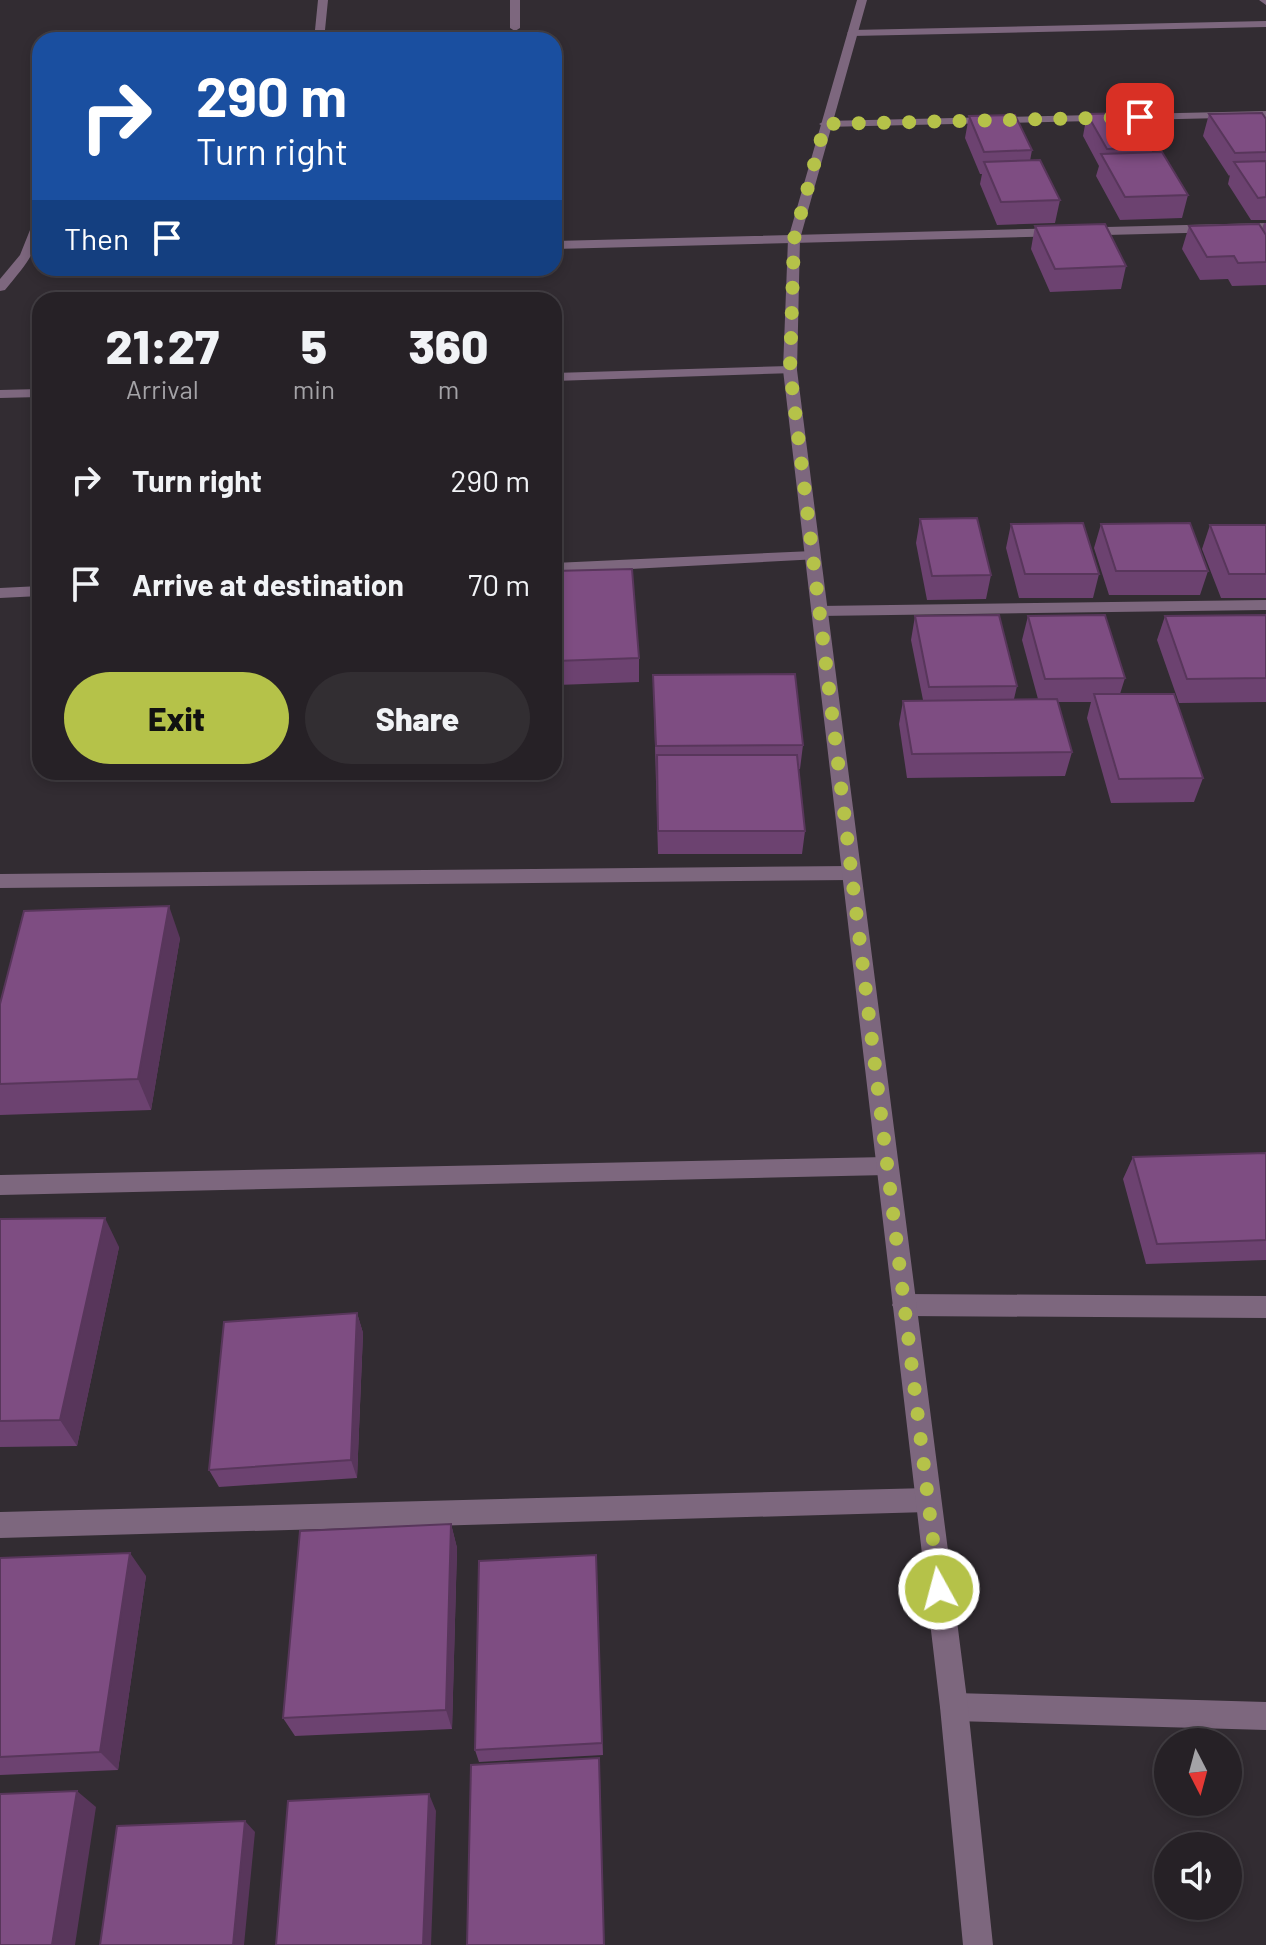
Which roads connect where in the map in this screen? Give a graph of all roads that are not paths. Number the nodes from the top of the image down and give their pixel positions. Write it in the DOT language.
graph roads {
  1 [pos="323,0"];
  2 [pos="515,0"];
  3 [pos="862,0"];
  4 [pos="1266,24"];
  5 [pos="515,28"];
  6 [pos="320,32"];
  7 [pos="852,33"];
  8 [pos="1266,114"];
  9 [pos="825,124"];
  10 [pos="1266,227"];
  11 [pos="794,239"];
  12 [pos="562,245"];
  13 [pos="32,257"];
  14 [pos="0,287"];
  15 [pos="790,370"];
  16 [pos="562,377"];
  17 [pos="32,393"];
  18 [pos="0,394"];
  19 [pos="813,556"];
  20 [pos="562,568"];
  21 [pos="32,591"];
  22 [pos="0,593"];
  23 [pos="1266,605"];
  24 [pos="819,611"];
  25 [pos="851,873"];
  26 [pos="0,881"];
  27 [pos="887,1166"];
  28 [pos="0,1185"];
  29 [pos="904,1305"];
  30 [pos="1266,1307"];
  31 [pos="928,1500"];
  32 [pos="0,1525"];
  33 [pos="954,1707"];
  34 [pos="1266,1716"];
  35 [pos="978,1945"];
  1 -- 6 [label="street"];
  2 -- 5 [label="street"];
  3 -- 7 [label="street"];
  4 -- 7 [label="street"];
  7 -- 9 [label="street"];
  8 -- 9 [label="street"];
  9 -- 11 [label="street"];
  10 -- 11 [label="street"];
  11 -- 12 [label="street"];
  11 -- 15 [label="street"];
  13 -- 14 [label="street"];
  15 -- 16 [label="street"];
  15 -- 19 [label="street"];
  17 -- 18 [label="street"];
  19 -- 20 [label="street"];
  19 -- 24 [label="street"];
  21 -- 22 [label="street"];
  23 -- 24 [label="street"];
  24 -- 25 [label="street"];
  25 -- 26 [label="street"];
  25 -- 27 [label="street"];
  27 -- 28 [label="street"];
  27 -- 29 [label="street"];
  29 -- 30 [label="street"];
  29 -- 31 [label="street"];
  31 -- 32 [label="street"];
  31 -- 33 [label="street"];
  33 -- 34 [label="street"];
  33 -- 35 [label="street"];
}
